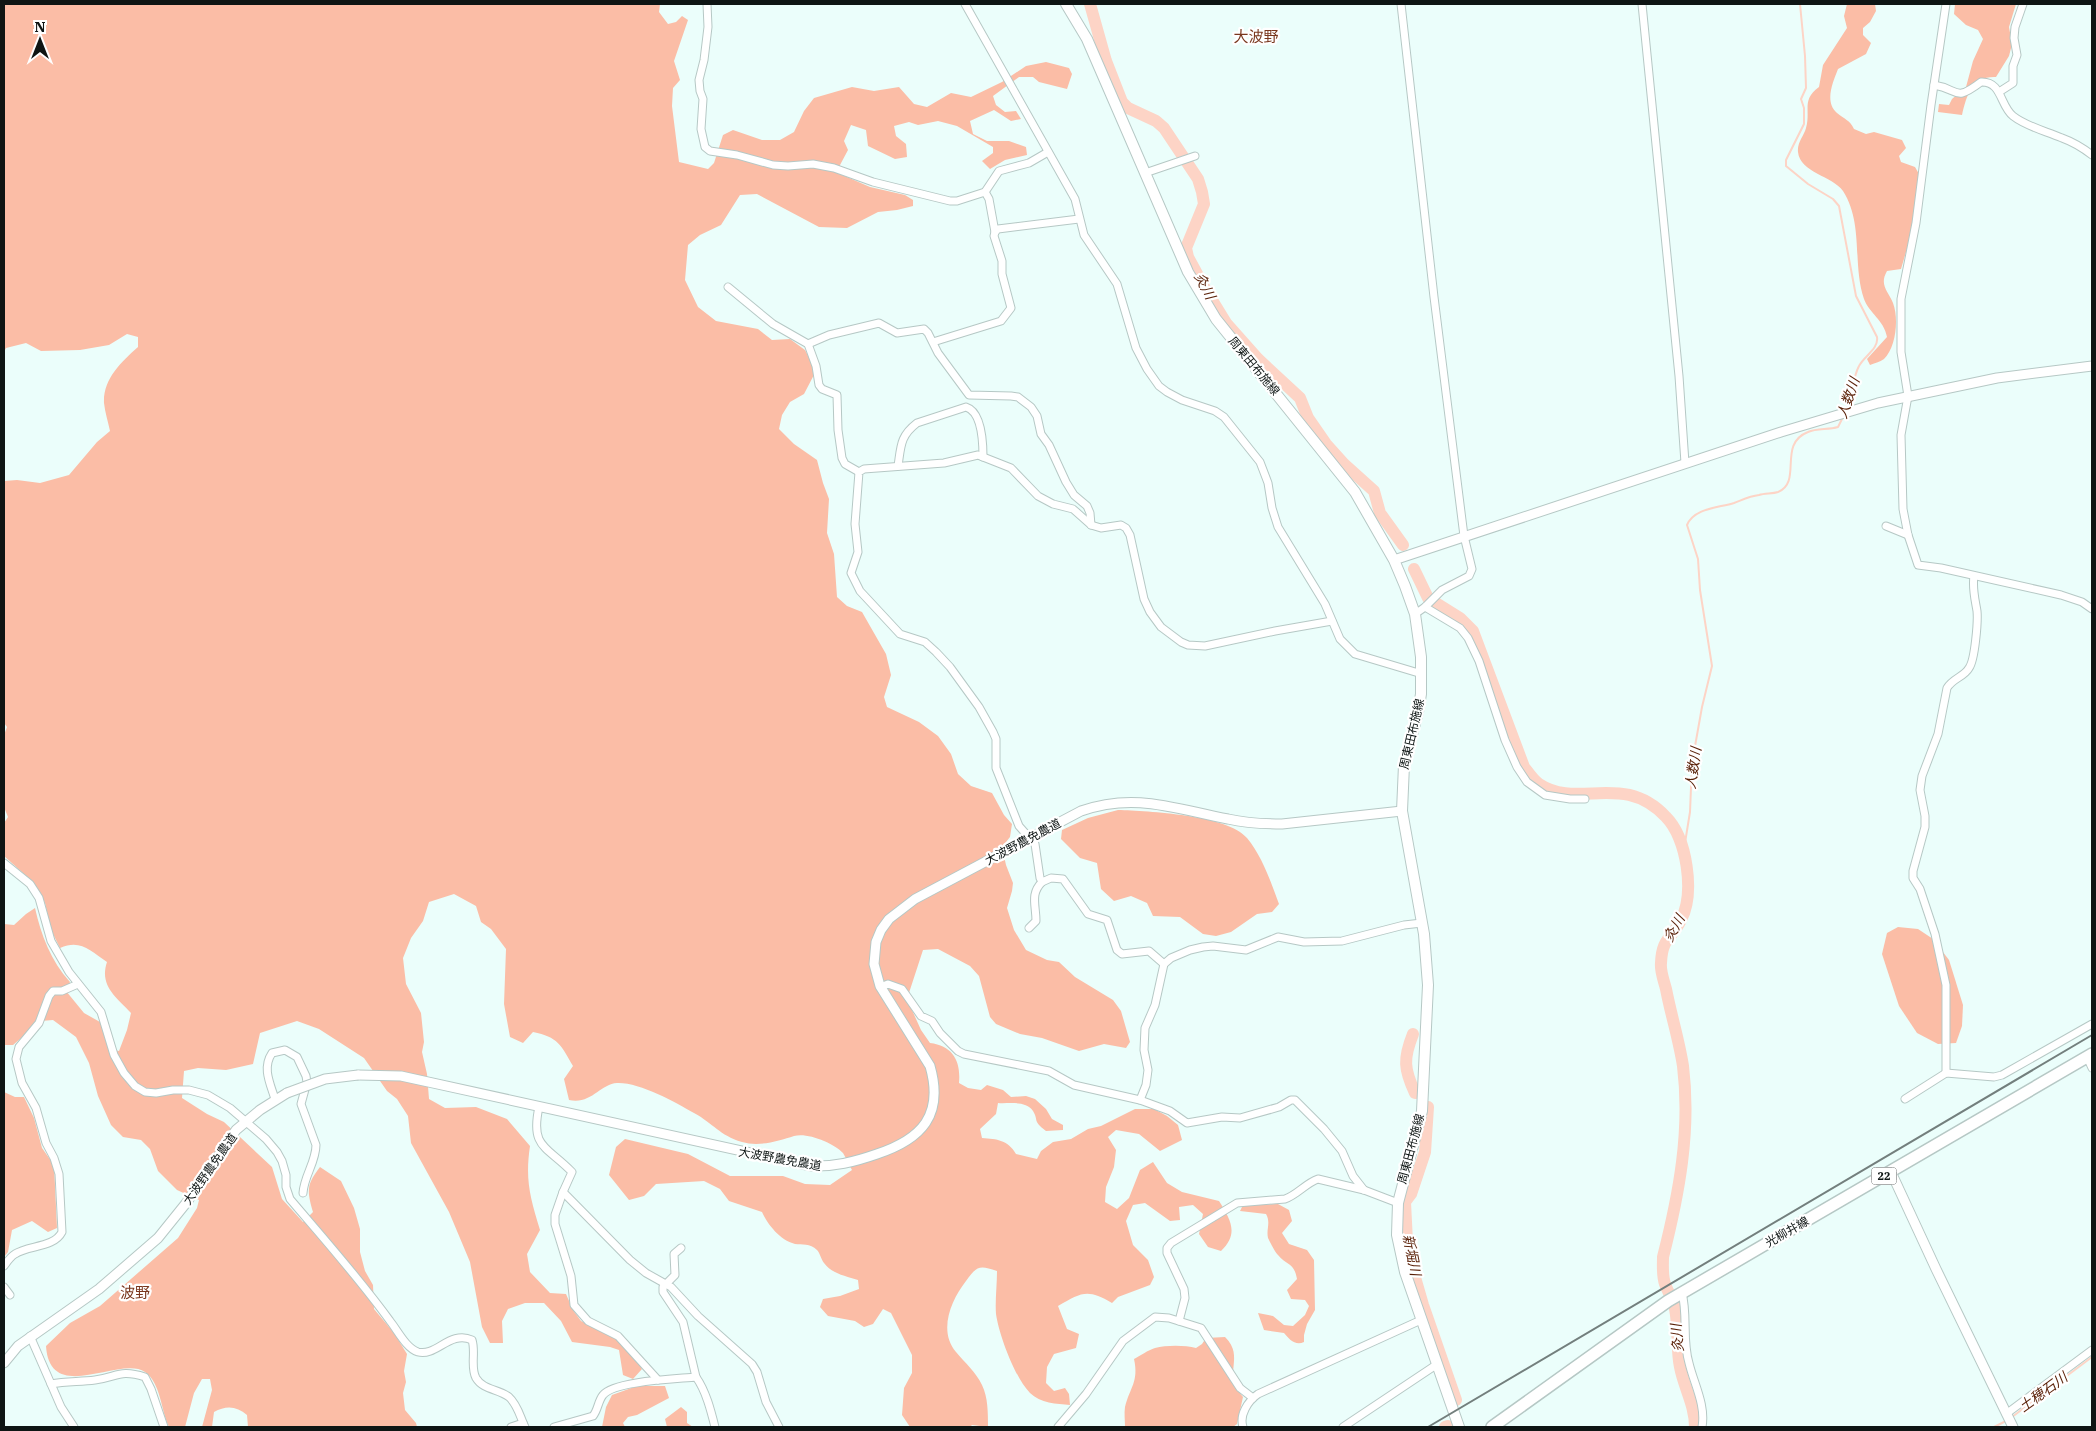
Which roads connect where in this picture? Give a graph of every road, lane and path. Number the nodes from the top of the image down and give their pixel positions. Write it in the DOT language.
graph roads {
  1 [pos="707,4"];
  2 [pos="965,4"];
  3 [pos="1066,4"];
  4 [pos="1401,4"];
  5 [pos="1642,4"];
  6 [pos="1946,4"];
  7 [pos="2023,4"];
  8 [pos="1934,85"];
  9 [pos="1999,92"];
  10 [pos="1048,152"];
  11 [pos="2092,155"];
  12 [pos="1194,157"];
  13 [pos="1145,173"];
  14 [pos="985,192"];
  15 [pos="1079,219"];
  16 [pos="995,232"];
  17 [pos="728,287"];
  18 [pos="933,342"];
  19 [pos="808,344"];
  20 [pos="2092,366"];
  21 [pos="1908,396"];
  22 [pos="983,457"];
  23 [pos="1685,463"];
  24 [pos="898,466"];
  25 [pos="859,472"];
  26 [pos="1091,525"];
  27 [pos="1886,526"];
  28 [pos="1908,535"];
  29 [pos="1464,536"];
  30 [pos="1394,560"];
  31 [pos="1974,576"];
  32 [pos="1426,606"];
  33 [pos="2092,609"];
  34 [pos="1415,614"];
  35 [pos="1332,621"];
  36 [pos="1422,674"];
  37 [pos="1585,799"];
  38 [pos="1402,811"];
  39 [pos="1031,838"];
  40 [pos="4,863"];
  41 [pos="1042,882"];
  42 [pos="1422,923"];
  43 [pos="1029,928"];
  44 [pos="1164,964"];
  45 [pos="78,984"];
  46 [pos="881,987"];
  47 [pos="2092,1024"];
  48 [pos="2091,1060"];
  49 [pos="1946,1072"];
  50 [pos="275,1099"];
  51 [pos="1905,1099"];
  52 [pos="1140,1100"];
  53 [pos="539,1107"];
  54 [pos="246,1121"];
  55 [pos="1891,1172"];
  56 [pos="1364,1190"];
  57 [pos="563,1192"];
  58 [pos="303,1193"];
  59 [pos="1398,1203"];
  60 [pos="681,1248"];
  61 [pos="4,1266"];
  62 [pos="666,1283"];
  63 [pos="4,1287"];
  64 [pos="10,1295"];
  65 [pos="1675,1297"];
  66 [pos="1421,1320"];
  67 [pos="1179,1321"];
  68 [pos="30,1336"];
  69 [pos="2092,1350"];
  70 [pos="4,1363"];
  71 [pos="1436,1365"];
  72 [pos="696,1377"];
  73 [pos="658,1380"];
  74 [pos="51,1384"];
  75 [pos="1252,1398"];
  76 [pos="2006,1414"];
  77 [pos="524,1425"];
  78 [pos="74,1427"];
  79 [pos="164,1427"];
  80 [pos="511,1427"];
  81 [pos="554,1427"];
  82 [pos="715,1427"];
  83 [pos="779,1427"];
  84 [pos="1058,1427"];
  85 [pos="1243,1427"];
  86 [pos="1343,1427"];
  87 [pos="1459,1427"];
  88 [pos="1492,1427"];
  89 [pos="1702,1427"];
  90 [pos="2013,1427"];
  1 -- 14 [label="street"];
  2 -- 10 [label="street"];
  3 -- 13 [label="main road, 周東田布施線"];
  4 -- 29 [label="street"];
  5 -- 23 [label="street"];
  6 -- 8 [label="street"];
  7 -- 9 [label="street"];
  8 -- 9 [label="street"];
  8 -- 21 [label="street"];
  9 -- 11 [label="street"];
  10 -- 14 [label="street"];
  10 -- 15 [label="street"];
  12 -- 13 [label="street"];
  13 -- 30 [label="main road, 周東田布施線"];
  14 -- 16 [label="street"];
  15 -- 16 [label="street"];
  15 -- 35 [label="street"];
  16 -- 18 [label="street"];
  17 -- 19 [label="street"];
  18 -- 19 [label="street"];
  18 -- 26 [label="street"];
  19 -- 25 [label="street"];
  20 -- 21 [label="street"];
  21 -- 23 [label="street"];
  21 -- 28 [label="street"];
  22 -- 24 [label="street"];
  22 -- 24 [label="street"];
  22 -- 26 [label="street"];
  23 -- 29 [label="street"];
  24 -- 25 [label="street"];
  25 -- 39 [label="street"];
  26 -- 35 [label="street"];
  27 -- 28 [label="street"];
  28 -- 31 [label="street"];
  29 -- 30 [label="street"];
  29 -- 32 [label="street"];
  30 -- 34 [label="main road, 周東田布施線"];
  31 -- 33 [label="street"];
  31 -- 49 [label="street"];
  32 -- 34 [label="street"];
  32 -- 37 [label="street"];
  34 -- 36 [label="main road, 周東田布施線"];
  35 -- 36 [label="street"];
  36 -- 38 [label="main road, 周東田布施線"];
  38 -- 39 [label="street, 大波野農免農道"];
  38 -- 42 [label="main road, 周東田布施線"];
  39 -- 41 [label="street"];
  39 -- 46 [label="street, 大波野農免農道"];
  40 -- 45 [label="street"];
  41 -- 43 [label="street"];
  41 -- 44 [label="street"];
  42 -- 44 [label="street"];
  42 -- 59 [label="main road, 周東田布施線"];
  44 -- 52 [label="street"];
  45 -- 54 [label="street"];
  45 -- 61 [label="street"];
  46 -- 52 [label="street"];
  46 -- 53 [label="street, 大波野農免農道"];
  47 -- 49 [label="street"];
  48 -- 55 [label="main road, 光柳井線 / 22"];
  49 -- 51 [label="street"];
  50 -- 53 [label="street, 大波野農免農道, bridge"];
  50 -- 54 [label="street, 大波野農免農道"];
  50 -- 58 [label="street"];
  52 -- 56 [label="street"];
  53 -- 57 [label="street"];
  54 -- 68 [label="street, 大波野農免農道"];
  54 -- 77 [label="street"];
  55 -- 65 [label="main road, 光柳井線 / 22"];
  55 -- 76 [label="street"];
  56 -- 59 [label="street"];
  56 -- 67 [label="street"];
  57 -- 62 [label="street"];
  57 -- 73 [label="street"];
  59 -- 66 [label="main road, 周東田布施線"];
  60 -- 62 [label="street"];
  62 -- 72 [label="street"];
  62 -- 83 [label="street"];
  63 -- 64 [label="street"];
  65 -- 88 [label="main road, 光柳井線 / 22"];
  65 -- 89 [label="street"];
  66 -- 71 [label="main road, 周東田布施線"];
  66 -- 75 [label="street"];
  67 -- 75 [label="street"];
  67 -- 84 [label="street"];
  68 -- 70 [label="street, 大波野農免農道"];
  68 -- 74 [label="street"];
  69 -- 76 [label="street"];
  71 -- 86 [label="street"];
  71 -- 87 [label="main road, 周東田布施線"];
  72 -- 73 [label="street"];
  72 -- 82 [label="street"];
  73 -- 81 [label="street"];
  74 -- 78 [label="street"];
  74 -- 79 [label="street"];
  75 -- 85 [label="street"];
  76 -- 90 [label="street"];
  77 -- 80 [label="street"];
}
